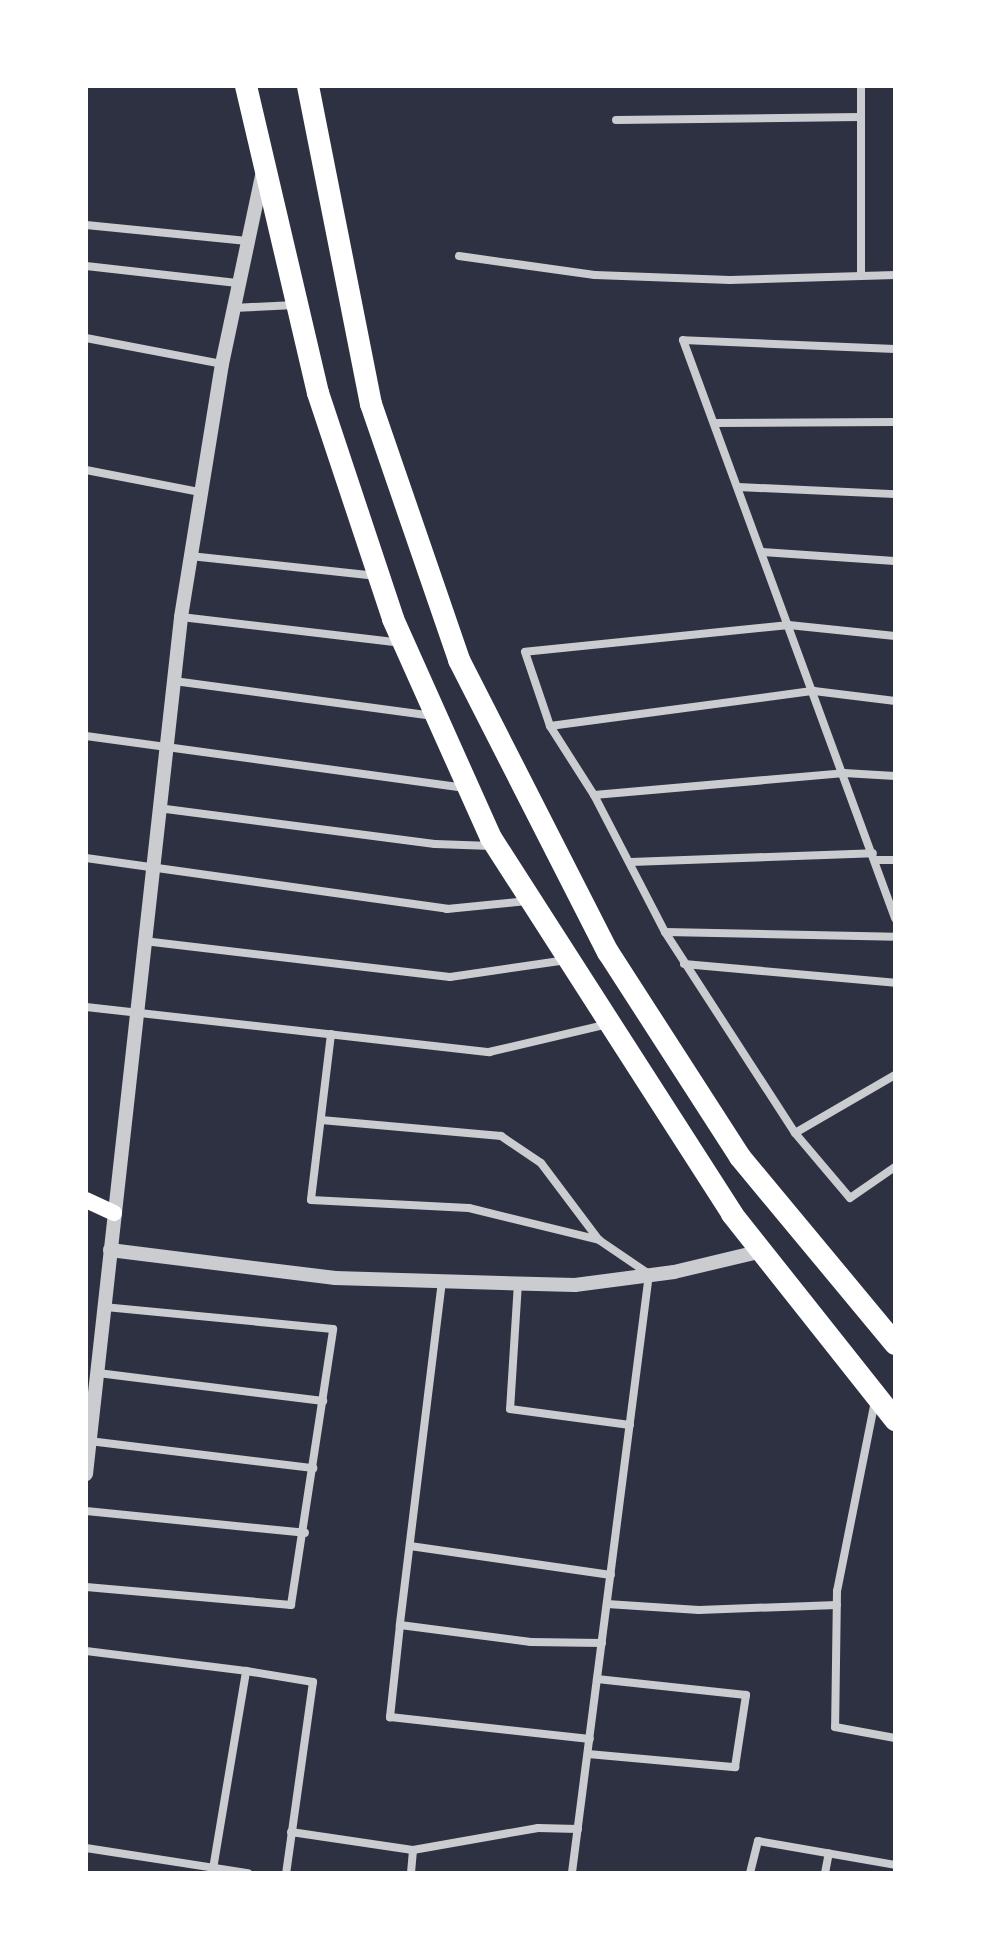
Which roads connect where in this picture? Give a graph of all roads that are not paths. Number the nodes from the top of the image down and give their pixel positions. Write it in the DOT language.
graph roads {
  1 [pos="246,86"];
  2 [pos="308,86"];
  3 [pos="861,86"];
  4 [pos="860,117"];
  5 [pos="616,120"];
  6 [pos="263,171"];
  7 [pos="86,225"];
  8 [pos="247,241"];
  9 [pos="459,256"];
  10 [pos="86,266"];
  11 [pos="861,274"];
  12 [pos="895,275"];
  13 [pos="237,283"];
  14 [pos="296,305"];
  15 [pos="233,308"];
  16 [pos="86,338"];
  17 [pos="895,349"];
  18 [pos="222,364"];
  19 [pos="895,422"];
  20 [pos="714,423"];
  21 [pos="86,470"];
  22 [pos="738,487"];
  23 [pos="199,492"];
  24 [pos="895,494"];
  25 [pos="762,552"];
  26 [pos="190,556"];
  27 [pos="895,561"];
  28 [pos="378,576"];
  29 [pos="181,617"];
  30 [pos="789,625"];
  31 [pos="895,636"];
  32 [pos="403,643"];
  33 [pos="174,681"];
  34 [pos="814,691"];
  35 [pos="895,701"];
  36 [pos="437,716"];
  37 [pos="550,726"];
  38 [pos="86,736"];
  39 [pos="165,749"];
  40 [pos="844,773"];
  41 [pos="895,776"];
  42 [pos="470,789"];
  43 [pos="594,795"];
  44 [pos="158,808"];
  45 [pos="497,846"];
  46 [pos="874,856"];
  47 [pos="86,858"];
  48 [pos="895,860"];
  49 [pos="631,862"];
  50 [pos="153,869"];
  51 [pos="531,901"];
  52 [pos="895,918"];
  53 [pos="665,932"];
  54 [pos="895,937"];
  55 [pos="144,941"];
  56 [pos="568,960"];
  57 [pos="684,964"];
  58 [pos="895,983"];
  59 [pos="86,1007"];
  60 [pos="139,1017"];
  61 [pos="609,1024"];
  62 [pos="331,1034"];
  63 [pos="895,1075"];
  64 [pos="321,1120"];
  65 [pos="795,1133"];
  66 [pos="895,1167"];
  67 [pos="86,1200"];
  68 [pos="114,1213"];
  69 [pos="599,1240"];
  70 [pos="110,1250"];
  71 [pos="762,1251"];
  72 [pos="649,1274"];
  73 [pos="442,1281"];
  74 [pos="518,1283"];
  75 [pos="103,1307"];
  76 [pos="895,1344"];
  77 [pos="98,1373"];
  78 [pos="876,1396"];
  79 [pos="323,1401"];
  80 [pos="895,1420"];
  81 [pos="630,1425"];
  82 [pos="89,1441"];
  83 [pos="313,1468"];
  84 [pos="86,1473"];
  85 [pos="86,1511"];
  86 [pos="305,1533"];
  87 [pos="410,1546"];
  88 [pos="611,1575"];
  89 [pos="86,1587"];
  90 [pos="607,1604"];
  91 [pos="837,1605"];
  92 [pos="400,1625"];
  93 [pos="602,1643"];
  94 [pos="86,1651"];
  95 [pos="246,1671"];
  96 [pos="597,1679"];
  97 [pos="895,1738"];
  98 [pos="590,1739"];
  99 [pos="588,1754"];
  100 [pos="578,1829"];
  101 [pos="291,1832"];
  102 [pos="86,1848"];
  103 [pos="413,1850"];
  104 [pos="829,1853"];
  105 [pos="895,1865"];
  106 [pos="213,1869"];
  107 [pos="248,1873"];
  108 [pos="286,1873"];
  109 [pos="411,1873"];
  110 [pos="572,1873"];
  111 [pos="750,1873"];
  112 [pos="825,1873"];
  1 -- 6 [label="highway"];
  2 -- 76 [label="highway"];
  3 -- 4 [label="street"];
  4 -- 5 [label="street"];
  4 -- 11 [label="street"];
  6 -- 8 [label="street"];
  6 -- 14 [label="highway"];
  7 -- 8 [label="street"];
  8 -- 13 [label="street"];
  9 -- 11 [label="street"];
  10 -- 13 [label="street"];
  11 -- 12 [label="street"];
  13 -- 15 [label="street"];
  14 -- 15 [label="street"];
  14 -- 28 [label="highway"];
  15 -- 18 [label="street"];
  16 -- 18 [label="street"];
  17 -- 20 [label="street"];
  18 -- 23 [label="street"];
  19 -- 20 [label="street"];
  20 -- 22 [label="street"];
  21 -- 23 [label="street"];
  22 -- 24 [label="street"];
  22 -- 25 [label="street"];
  23 -- 26 [label="street"];
  25 -- 27 [label="street"];
  25 -- 30 [label="street"];
  26 -- 28 [label="street"];
  26 -- 29 [label="street"];
  28 -- 32 [label="highway"];
  29 -- 32 [label="street"];
  29 -- 33 [label="street"];
  30 -- 31 [label="street"];
  30 -- 34 [label="street"];
  30 -- 37 [label="street"];
  32 -- 36 [label="highway"];
  33 -- 36 [label="street"];
  33 -- 39 [label="street"];
  34 -- 35 [label="street"];
  34 -- 37 [label="street"];
  34 -- 40 [label="street"];
  36 -- 42 [label="highway"];
  37 -- 43 [label="street"];
  38 -- 39 [label="street"];
  39 -- 42 [label="street"];
  39 -- 44 [label="street"];
  40 -- 41 [label="street"];
  40 -- 43 [label="street"];
  40 -- 46 [label="street"];
  42 -- 45 [label="highway"];
  43 -- 49 [label="street"];
  44 -- 45 [label="street"];
  44 -- 50 [label="street"];
  45 -- 51 [label="highway"];
  46 -- 48 [label="street"];
  46 -- 49 [label="street"];
  46 -- 52 [label="street"];
  47 -- 50 [label="street"];
  49 -- 53 [label="street"];
  50 -- 51 [label="street"];
  50 -- 55 [label="street"];
  51 -- 56 [label="highway"];
  53 -- 54 [label="street"];
  53 -- 57 [label="street"];
  55 -- 56 [label="street"];
  55 -- 60 [label="street"];
  56 -- 61 [label="highway"];
  57 -- 58 [label="street"];
  57 -- 65 [label="street"];
  59 -- 60 [label="street"];
  60 -- 62 [label="street"];
  60 -- 68 [label="street"];
  61 -- 62 [label="street"];
  61 -- 71 [label="highway"];
  62 -- 64 [label="street"];
  63 -- 65 [label="street"];
  64 -- 69 [label="street"];
  64 -- 69 [label="street"];
  65 -- 66 [label="street"];
  67 -- 68 [label="main road"];
  68 -- 70 [label="street"];
  69 -- 72 [label="street"];
  70 -- 73 [label="street"];
  70 -- 75 [label="street"];
  71 -- 72 [label="street"];
  71 -- 78 [label="highway"];
  72 -- 74 [label="street"];
  72 -- 81 [label="street"];
  73 -- 74 [label="street"];
  73 -- 87 [label="street"];
  74 -- 81 [label="street"];
  75 -- 77 [label="street"];
  75 -- 79 [label="street"];
  77 -- 79 [label="street"];
  77 -- 82 [label="street"];
  78 -- 80 [label="highway"];
  78 -- 91 [label="street"];
  79 -- 83 [label="street"];
  81 -- 88 [label="street"];
  82 -- 83 [label="street"];
  82 -- 84 [label="street"];
  83 -- 86 [label="street"];
  85 -- 86 [label="street"];
  86 -- 89 [label="street"];
  87 -- 88 [label="street"];
  87 -- 92 [label="street"];
  88 -- 90 [label="street"];
  90 -- 91 [label="street"];
  90 -- 93 [label="street"];
  91 -- 97 [label="street"];
  92 -- 93 [label="street"];
  92 -- 98 [label="street"];
  93 -- 96 [label="street"];
  94 -- 95 [label="street"];
  95 -- 101 [label="street"];
  95 -- 106 [label="street"];
  96 -- 98 [label="street"];
  96 -- 99 [label="street"];
  98 -- 99 [label="street"];
  99 -- 100 [label="street"];
  100 -- 103 [label="street"];
  100 -- 110 [label="street"];
  101 -- 103 [label="street"];
  101 -- 108 [label="street"];
  102 -- 106 [label="street"];
  103 -- 109 [label="street"];
  104 -- 105 [label="street"];
  104 -- 111 [label="street"];
  104 -- 112 [label="street"];
  106 -- 107 [label="street"];
}
